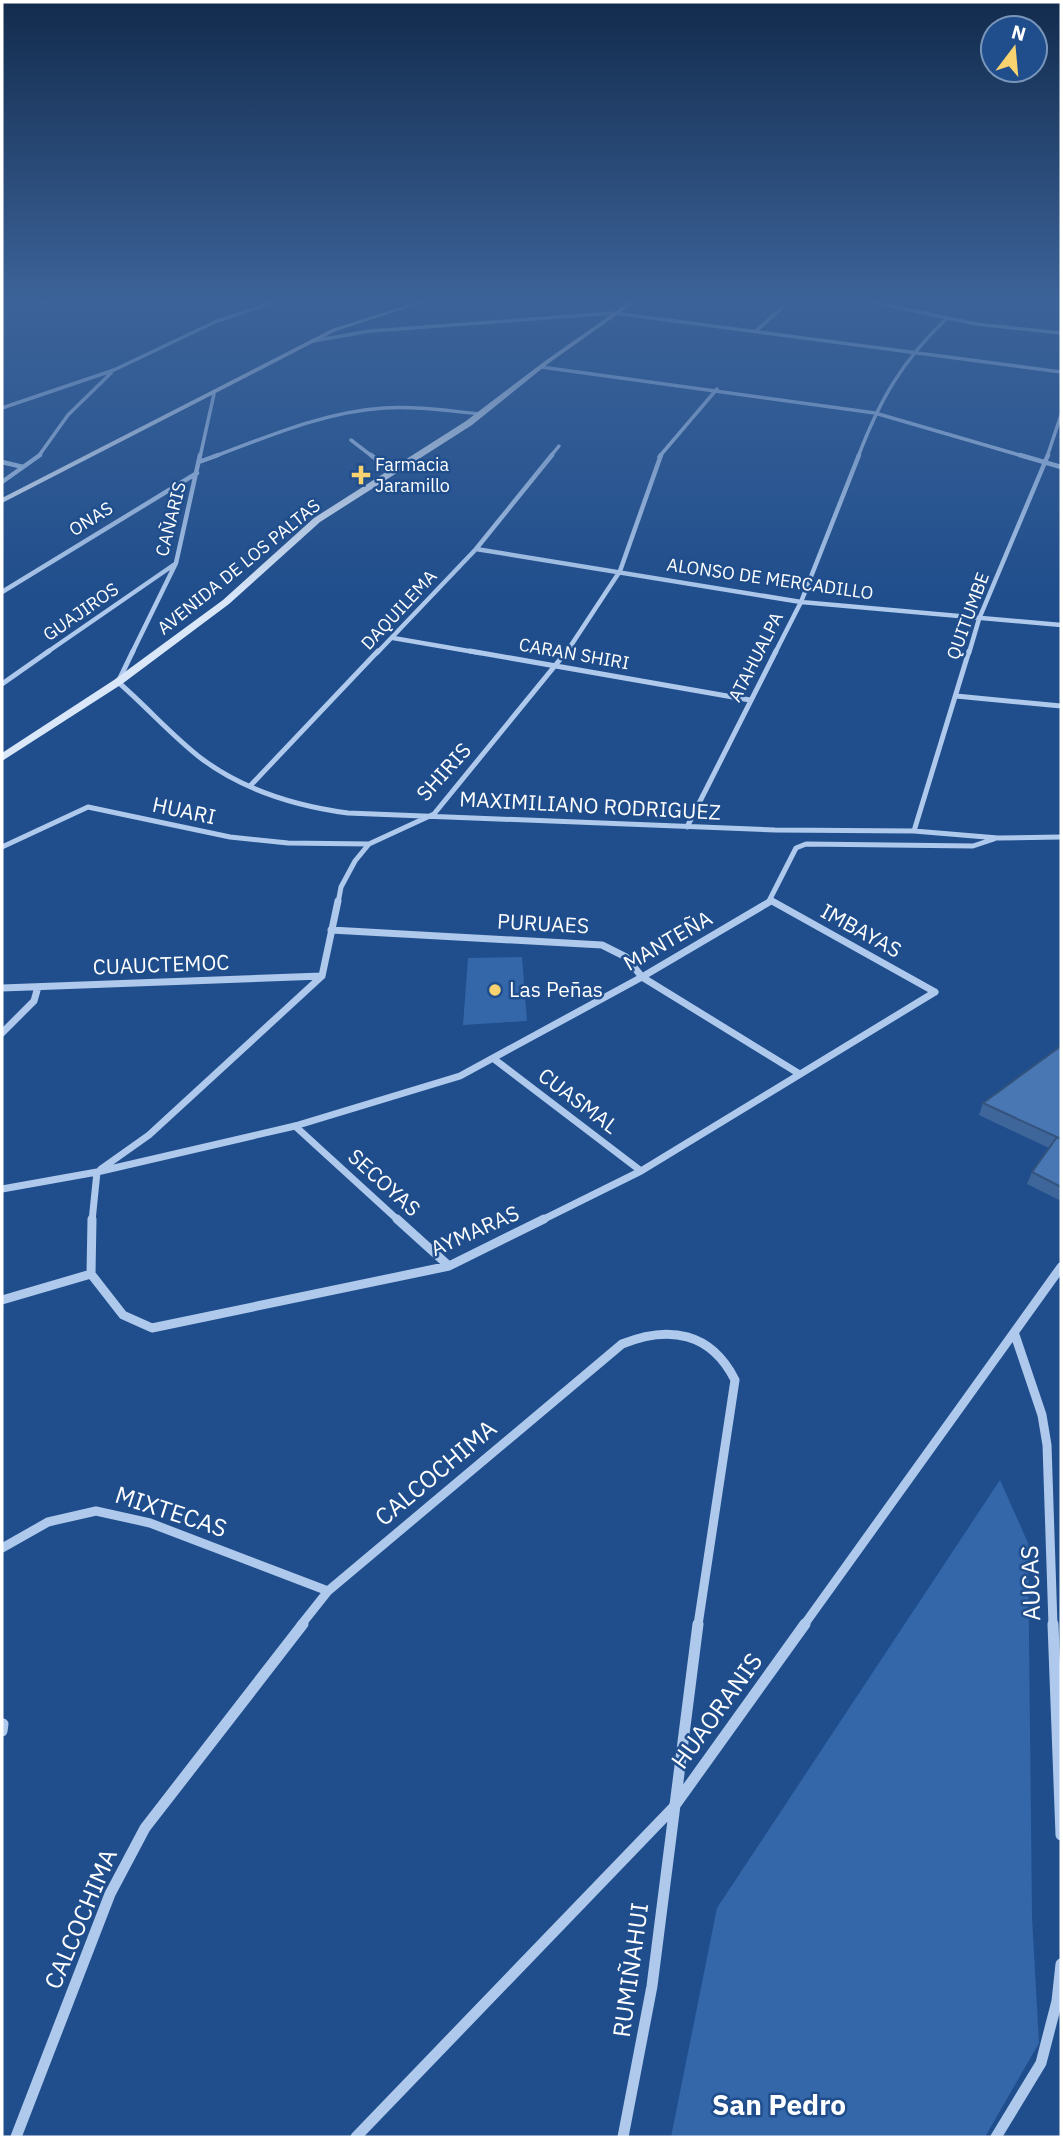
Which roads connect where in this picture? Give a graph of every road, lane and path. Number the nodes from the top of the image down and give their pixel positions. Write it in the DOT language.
graph roads {
  1 [pos="20,402"];
  2 [pos="81,402"];
  3 [pos="199,402"];
  4 [pos="212,402"];
  5 [pos="496,402"];
  6 [pos="707,402"];
  7 [pos="802,402"];
  8 [pos="883,402"];
  9 [pos="2,408"];
  10 [pos="876,413"];
  11 [pos="481,414"];
  12 [pos="1061,415"];
  13 [pos="351,440"];
  14 [pos="559,446"];
  15 [pos="2,462"];
  16 [pos="199,463"];
  17 [pos="1045,463"];
  18 [pos="23,467"];
  19 [pos="1061,467"];
  20 [pos="393,472"];
  21 [pos="197,473"];
  22 [pos="2,482"];
  23 [pos="2,501"];
  24 [pos="476,549"];
  25 [pos="176,563"];
  26 [pos="620,571"];
  27 [pos="2,592"];
  28 [pos="801,602"];
  29 [pos="979,619"];
  30 [pos="1061,625"];
  31 [pos="393,638"];
  32 [pos="558,665"];
  33 [pos="118,682"];
  34 [pos="2,684"];
  35 [pos="956,696"];
  36 [pos="750,700"];
  37 [pos="1061,706"];
  38 [pos="2,758"];
  39 [pos="250,786"];
  40 [pos="433,814"];
  41 [pos="687,827"];
  42 [pos="914,831"];
  43 [pos="1061,836"];
  44 [pos="998,838"];
  45 [pos="369,844"];
  46 [pos="2,847"];
  47 [pos="771,901"];
  48 [pos="331,930"];
  49 [pos="321,976"];
  50 [pos="642,977"];
  51 [pos="38,987"];
  52 [pos="2,988"];
  53 [pos="935,992"];
  54 [pos="2,1033"];
  55 [pos="494,1059"];
  56 [pos="798,1073"];
  57 [pos="295,1126"];
  58 [pos="642,1171"];
  59 [pos="97,1172"];
  60 [pos="2,1189"];
  61 [pos="449,1266"];
  62 [pos="1061,1268"];
  63 [pos="91,1274"];
  64 [pos="2,1300"];
  65 [pos="1015,1335"];
  66 [pos="2,1548"];
  67 [pos="328,1591"];
  68 [pos="673,1808"];
  69 [pos="1061,1835"];
  70 [pos="1061,1964"];
  71 [pos="16,2137"];
  72 [pos="356,2137"];
  73 [pos="623,2137"];
  74 [pos="996,2137"];
  1 -- 9 [label="street"];
  2 -- 18 [label="street"];
  3 -- 23 [label="main road"];
  4 -- 16 [label="street, CAÑARIS"];
  5 -- 11 [label="main road, AVENIDA DE LOS PALTAS"];
  6 -- 26 [label="street, SHIRIS"];
  7 -- 10 [label="street"];
  8 -- 10 [label="street, ATAHUALPA"];
  10 -- 17 [label="street"];
  10 -- 28 [label="street, ATAHUALPA"];
  11 -- 16 [label="street"];
  11 -- 20 [label="main road, AVENIDA DE LOS PALTAS"];
  12 -- 17 [label="street, QUITUMBE"];
  13 -- 20 [label="street"];
  14 -- 24 [label="street, DAQUILEMA"];
  15 -- 18 [label="street"];
  16 -- 21 [label="street, CAÑARIS"];
  17 -- 19 [label="street"];
  17 -- 29 [label="street, QUITUMBE"];
  18 -- 22 [label="street"];
  20 -- 33 [label="main road, AVENIDA DE LOS PALTAS"];
  21 -- 25 [label="street, CAÑARIS"];
  21 -- 27 [label="street, ONAS"];
  24 -- 26 [label="street, ALONSO DE MERCADILLO"];
  24 -- 31 [label="street, DAQUILEMA"];
  25 -- 33 [label="street, CAÑARIS"];
  25 -- 34 [label="street, GUAJIROS"];
  26 -- 28 [label="street, ALONSO DE MERCADILLO"];
  26 -- 32 [label="street, SHIRIS"];
  28 -- 29 [label="street, ALONSO DE MERCADILLO"];
  28 -- 36 [label="street, ATAHUALPA"];
  29 -- 30 [label="street, ALONSO DE MERCADILLO"];
  29 -- 35 [label="street, QUITUMBE"];
  31 -- 32 [label="street, CARAN SHIRI"];
  31 -- 39 [label="street, DAQUILEMA"];
  32 -- 36 [label="street, CARAN SHIRI"];
  32 -- 40 [label="street, SHIRIS"];
  33 -- 38 [label="main road, AVENIDA DE LOS PALTAS"];
  33 -- 39 [label="street, MAXIMILIANO RODRIGUEZ"];
  35 -- 37 [label="street"];
  35 -- 42 [label="street, QUITUMBE"];
  36 -- 41 [label="street, ATAHUALPA"];
  39 -- 40 [label="street, MAXIMILIANO RODRIGUEZ"];
  40 -- 41 [label="street, MAXIMILIANO RODRIGUEZ"];
  40 -- 45 [label="street, SHIRIS"];
  41 -- 42 [label="street, MAXIMILIANO RODRIGUEZ"];
  42 -- 44 [label="street, MAXIMILIANO RODRIGUEZ"];
  43 -- 44 [label="street, MAXIMILIANO RODRIGUEZ"];
  44 -- 47 [label="street"];
  45 -- 46 [label="street, HUARI"];
  45 -- 48 [label="street"];
  47 -- 50 [label="street, MANTEÑA"];
  47 -- 53 [label="street, IMBAYAS"];
  48 -- 49 [label="street"];
  48 -- 50 [label="street, PURUAES"];
  49 -- 51 [label="street, CUAUCTEMOC"];
  49 -- 59 [label="street"];
  50 -- 55 [label="street, MANTEÑA"];
  50 -- 56 [label="street, PURUAES"];
  51 -- 52 [label="street, CUAUCTEMOC"];
  51 -- 54 [label="street"];
  53 -- 56 [label="street, AYMARAS"];
  55 -- 57 [label="street, MANTEÑA"];
  55 -- 58 [label="street, CUASMAL"];
  56 -- 58 [label="street, AYMARAS"];
  57 -- 59 [label="street, MANTEÑA"];
  57 -- 61 [label="street, SECOYAS"];
  58 -- 61 [label="street, AYMARAS"];
  59 -- 60 [label="street"];
  59 -- 63 [label="street"];
  61 -- 63 [label="street, AYMARAS"];
  62 -- 65 [label="street, HUAORANIS"];
  63 -- 64 [label="street"];
  65 -- 68 [label="street, HUAORANIS"];
  65 -- 69 [label="street, AUCAS"];
  66 -- 67 [label="street, MIXTECAS"];
  67 -- 68 [label="street, CALCOCHIMA"];
  67 -- 71 [label="street, CALCOCHIMA"];
  68 -- 72 [label="street, HUAORANIS"];
  68 -- 73 [label="street, RUMIÑAHUI"];
  70 -- 74 [label="street"];
}
